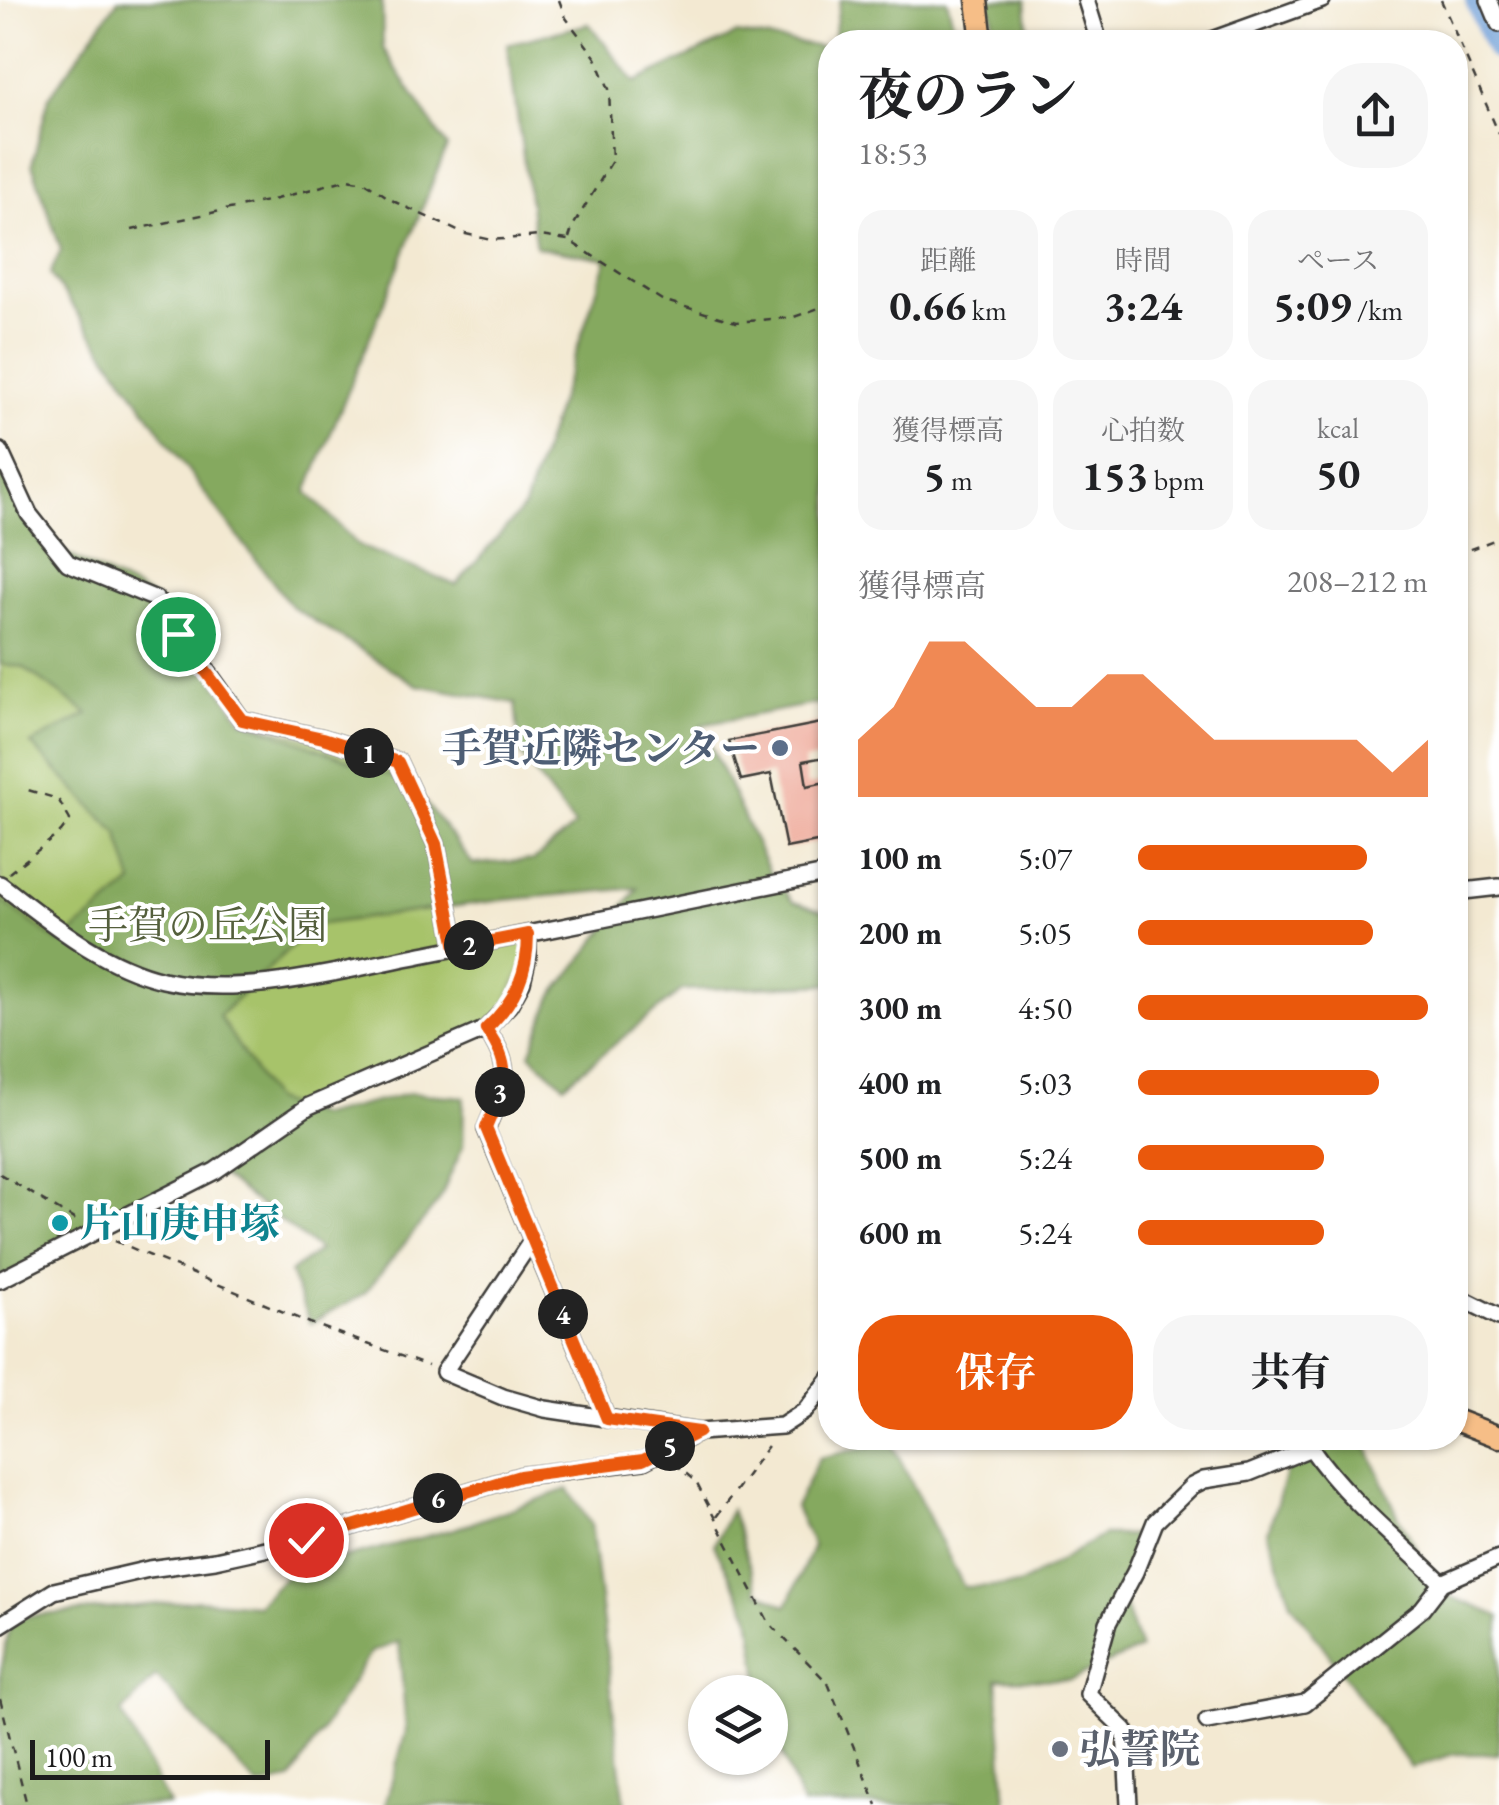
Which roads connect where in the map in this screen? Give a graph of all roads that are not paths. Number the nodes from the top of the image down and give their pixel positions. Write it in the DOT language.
graph roads {
  1 [pos="976,0"];
  2 [pos="1086,0"];
  3 [pos="1322,0"];
  4 [pos="1489,0"];
  5 [pos="1499,24"];
  6 [pos="980,30"];
  7 [pos="1096,30"];
  8 [pos="1239,30"];
  9 [pos="0,451"];
  10 [pos="818,874"];
  11 [pos="0,882"];
  12 [pos="1499,886"];
  13 [pos="1468,890"];
  14 [pos="528,934"];
  15 [pos="456,948"];
  16 [pos="486,1029"];
  17 [pos="532,1240"];
  18 [pos="0,1280"];
  19 [pos="1468,1302"];
  20 [pos="1499,1317"];
  21 [pos="818,1393"];
  22 [pos="607,1419"];
  23 [pos="1468,1425"];
  24 [pos="699,1432"];
  25 [pos="1499,1437"];
  26 [pos="1295,1450"];
  27 [pos="1316,1450"];
  28 [pos="1499,1558"];
  29 [pos="1442,1583"];
  30 [pos="0,1625"];
  31 [pos="1207,1721"];
  32 [pos="1129,1805"];
  1 -- 6 [label="main road"];
  2 -- 7 [label="street"];
  3 -- 8 [label="street"];
  4 -- 5 [label="street"];
  9 -- 15 [label="street"];
  10 -- 14 [label="street"];
  11 -- 15 [label="street"];
  12 -- 13 [label="street"];
  14 -- 15 [label="street"];
  14 -- 16 [label="street"];
  16 -- 17 [label="street"];
  16 -- 18 [label="street"];
  17 -- 22 [label="street"];
  17 -- 22 [label="street"];
  19 -- 20 [label="street"];
  21 -- 24 [label="street"];
  22 -- 24 [label="street"];
  23 -- 25 [label="main road"];
  24 -- 30 [label="street"];
  26 -- 32 [label="street"];
  27 -- 29 [label="street"];
  28 -- 29 [label="street"];
  29 -- 31 [label="street"];
}
